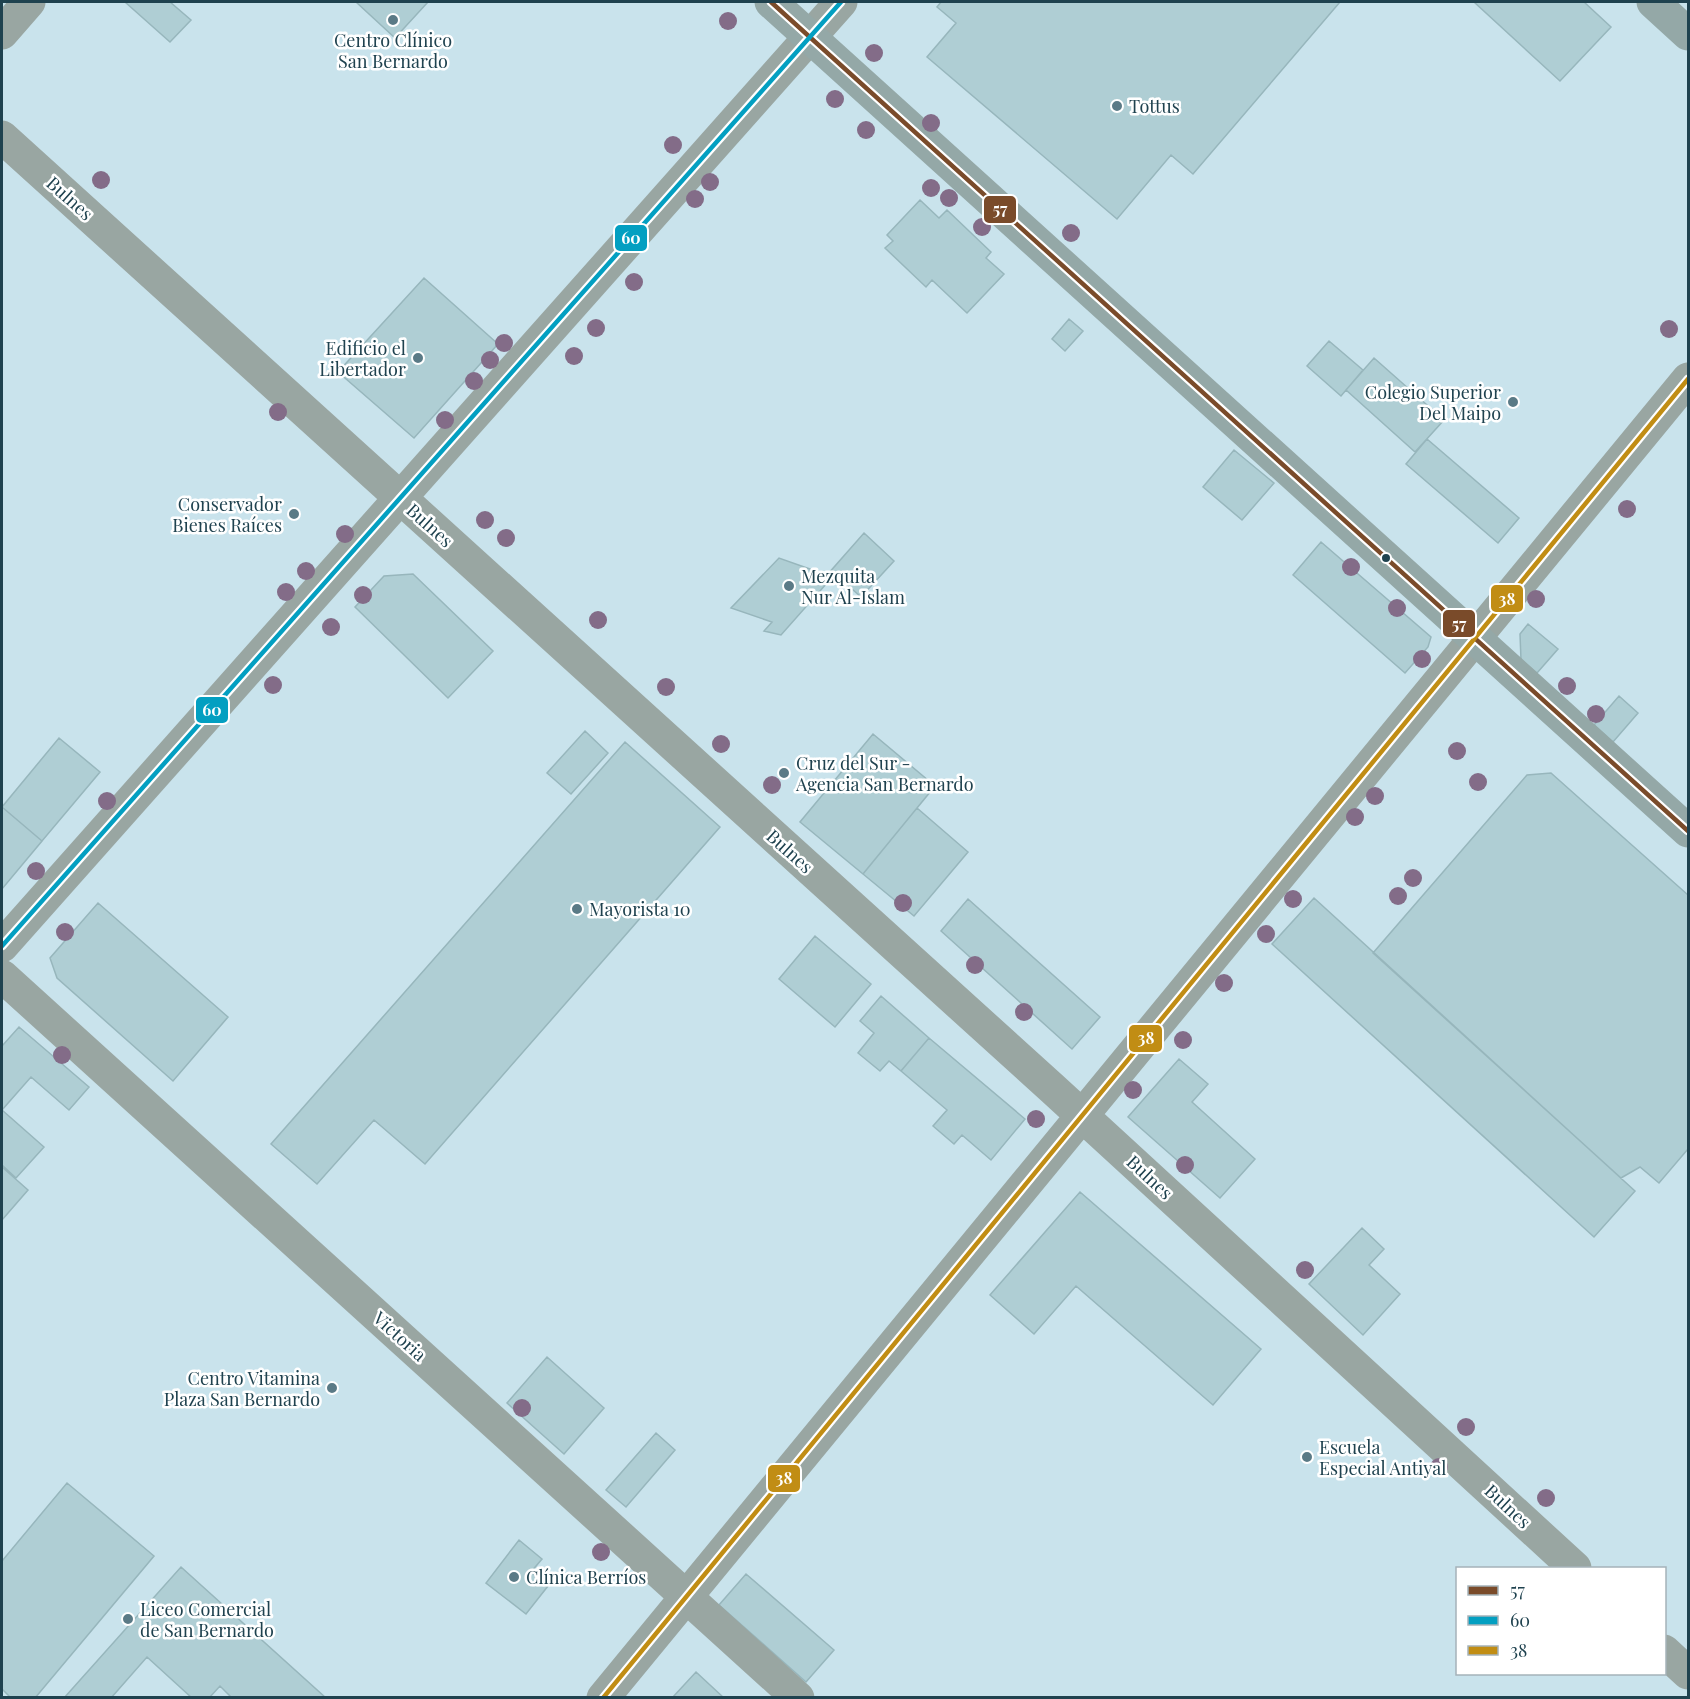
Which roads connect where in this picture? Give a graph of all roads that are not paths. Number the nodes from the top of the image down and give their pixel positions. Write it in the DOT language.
graph roads {
  1 [pos="29,2"];
  2 [pos="771,2"];
  3 [pos="841,2"];
  4 [pos="1653,2"];
  5 [pos="2,33"];
  6 [pos="1689,34"];
  7 [pos="810,37"];
  8 [pos="2,137"];
  9 [pos="1689,379"];
  10 [pos="400,498"];
  11 [pos="1474,638"];
  12 [pos="1689,831"];
  13 [pos="2,946"];
  14 [pos="2,976"];
  15 [pos="1082,1115"];
  16 [pos="1573,1567"];
  17 [pos="687,1595"];
  18 [pos="1666,1652"];
  19 [pos="1689,1673"];
  20 [pos="603,1698"];
  21 [pos="798,1698"];
  1 -- 5 [label="street"];
  2 -- 7 [label="main road"];
  3 -- 7 [label="street"];
  4 -- 6 [label="main road"];
  7 -- 10 [label="street"];
  7 -- 11 [label="main road"];
  8 -- 10 [label="street, Bulnes"];
  9 -- 11 [label="street"];
  10 -- 13 [label="street"];
  10 -- 15 [label="street, Bulnes"];
  11 -- 12 [label="main road"];
  11 -- 15 [label="street"];
  14 -- 17 [label="street, Victoria"];
  15 -- 16 [label="street, Bulnes"];
  15 -- 17 [label="street"];
  17 -- 20 [label="street"];
  17 -- 21 [label="street, Victoria"];
  18 -- 19 [label="street"];
}
